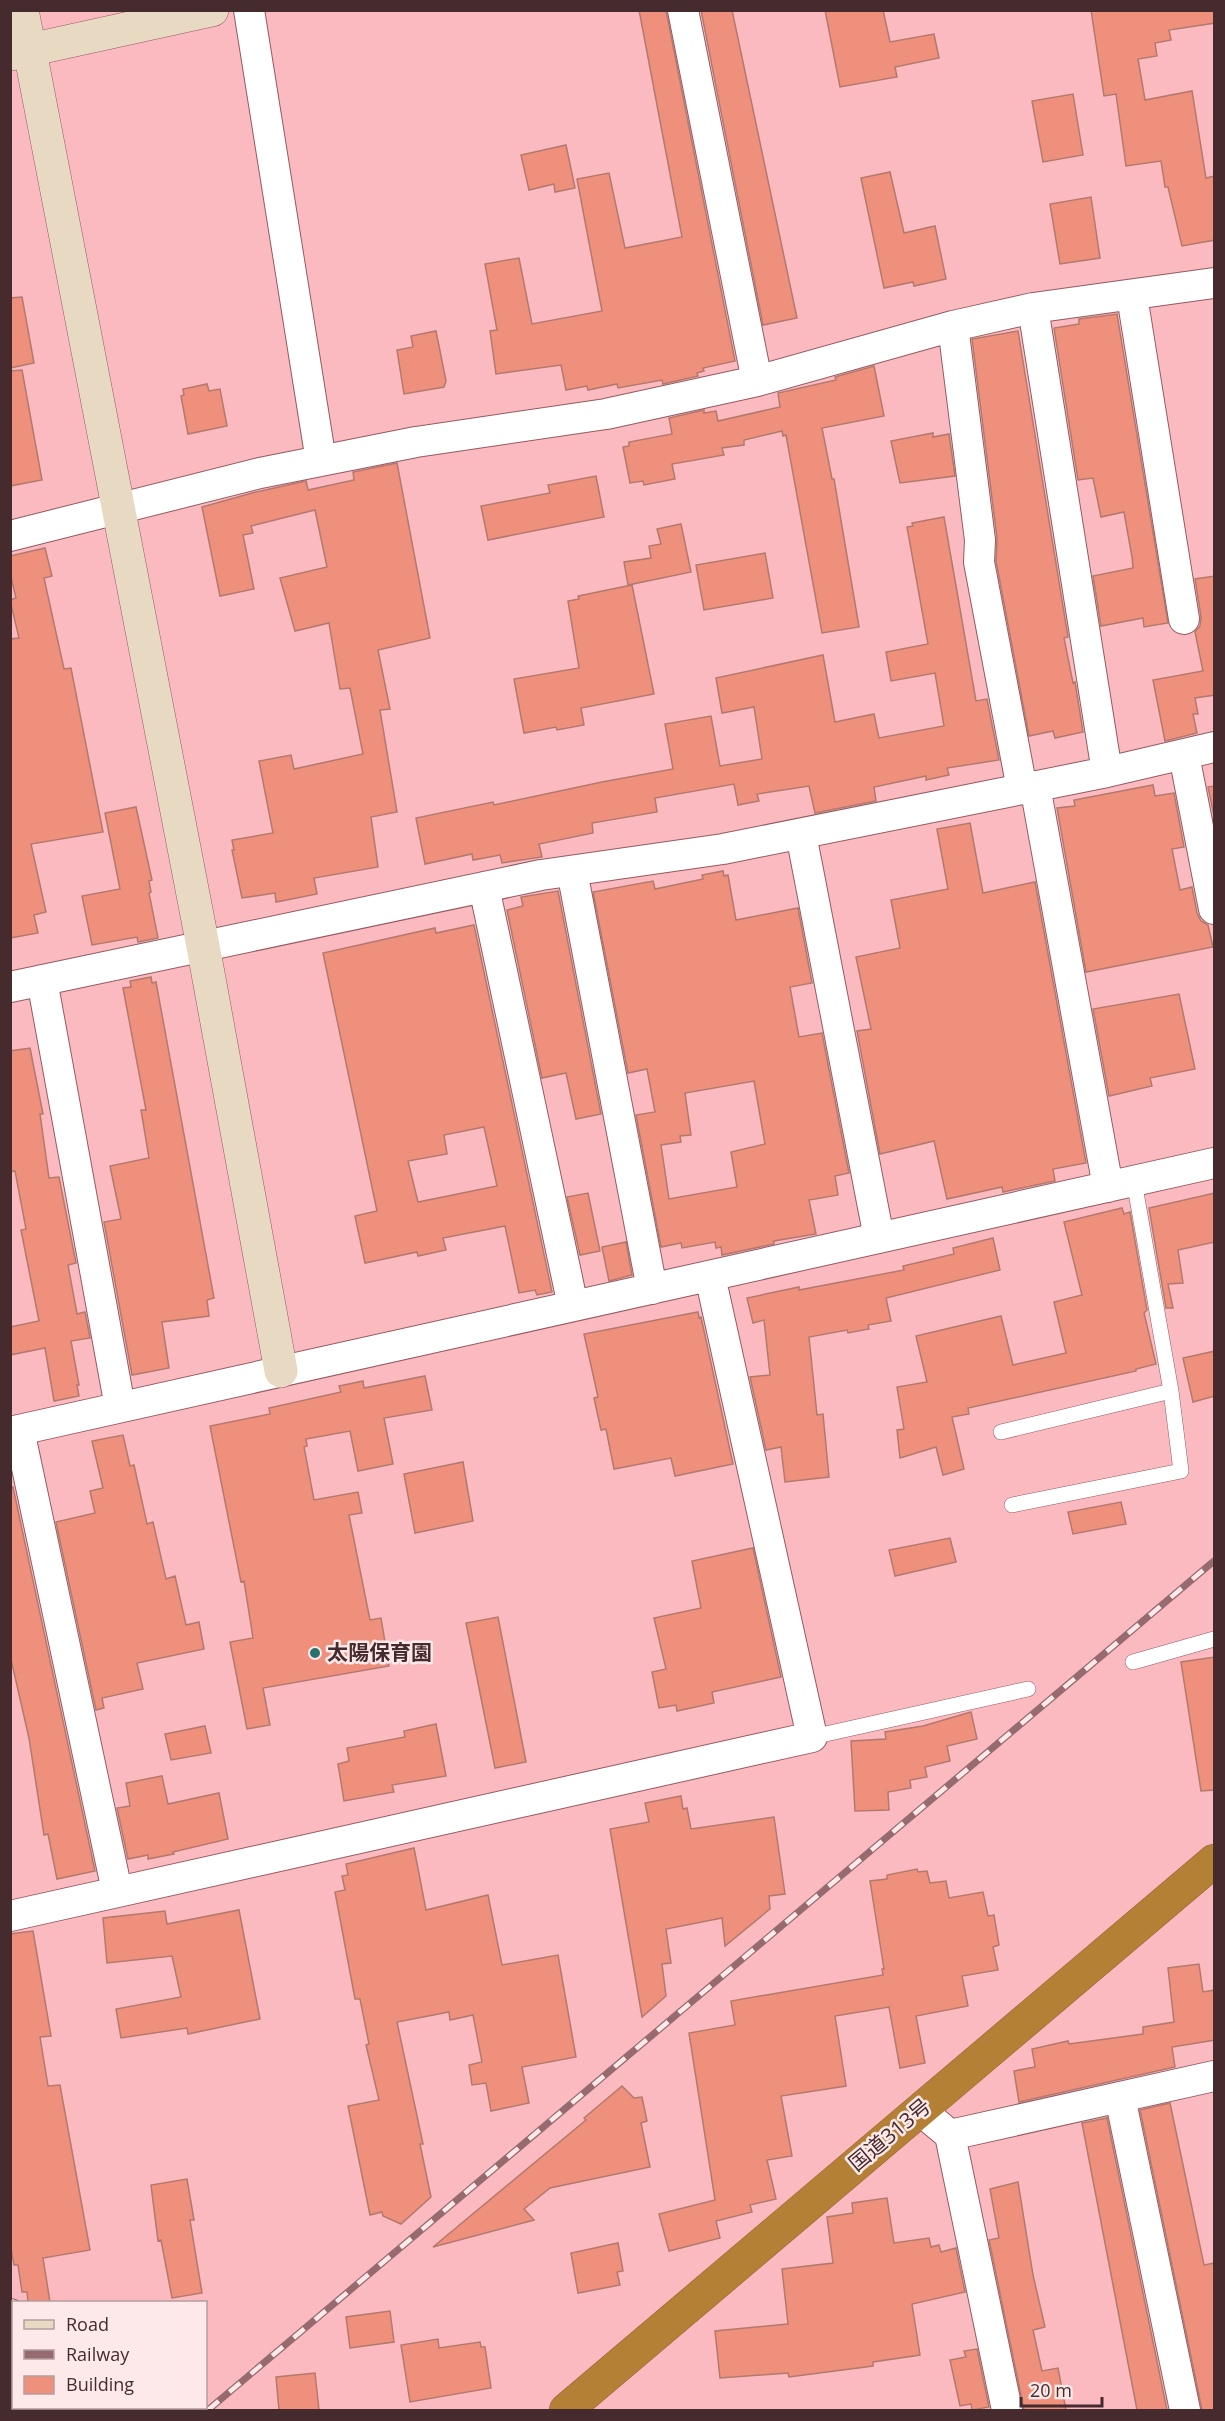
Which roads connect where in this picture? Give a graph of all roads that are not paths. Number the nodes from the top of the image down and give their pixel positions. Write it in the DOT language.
graph roads {
  1 [pos="22,10"];
  2 [pos="212,10"];
  3 [pos="249,10"];
  4 [pos="683,10"];
  5 [pos="21,52"];
  6 [pos="1215,283"];
  7 [pos="1132,296"];
  8 [pos="1033,308"];
  9 [pos="953,326"];
  10 [pos="757,381"];
  11 [pos="321,460"];
  12 [pos="118,508"];
  13 [pos="10,536"];
  14 [pos="1184,619"];
  15 [pos="1215,747"];
  16 [pos="1184,755"];
  17 [pos="1107,772"];
  18 [pos="1028,788"];
  19 [pos="801,834"];
  20 [pos="572,870"];
  21 [pos="484,887"];
  22 [pos="1215,909"];
  23 [pos="203,946"];
  24 [pos="42,980"];
  25 [pos="10,987"];
  26 [pos="1215,1163"];
  27 [pos="1121,1184"];
  28 [pos="879,1238"];
  29 [pos="710,1276"];
  30 [pos="652,1289"];
  31 [pos="573,1306"];
  32 [pos="281,1371"];
  33 [pos="1171,1391"];
  34 [pos="120,1407"];
  35 [pos="15,1431"];
  36 [pos="1000,1432"];
  37 [pos="1012,1505"];
  38 [pos="1215,1640"];
  39 [pos="1133,1662"];
  40 [pos="1028,1689"];
  41 [pos="812,1737"];
  42 [pos="1215,1861"];
  43 [pos="117,1891"];
  44 [pos="10,1916"];
  45 [pos="1215,2076"];
  46 [pos="1120,2097"];
  47 [pos="920,2110"];
  48 [pos="950,2135"];
  49 [pos="566,2410"];
  50 [pos="1007,2410"];
  51 [pos="1185,2410"];
  1 -- 5 [label="street"];
  2 -- 5 [label="street"];
  3 -- 11 [label="street"];
  4 -- 10 [label="street"];
  5 -- 12 [label="street"];
  6 -- 7 [label="street"];
  7 -- 8 [label="street"];
  7 -- 14 [label="street"];
  8 -- 9 [label="street"];
  8 -- 17 [label="street"];
  9 -- 10 [label="street"];
  9 -- 18 [label="street"];
  10 -- 11 [label="street"];
  11 -- 12 [label="street"];
  12 -- 13 [label="street"];
  12 -- 23 [label="street"];
  15 -- 16 [label="street"];
  16 -- 17 [label="street"];
  16 -- 22 [label="street"];
  17 -- 18 [label="street"];
  18 -- 19 [label="street"];
  18 -- 27 [label="street"];
  19 -- 20 [label="street"];
  19 -- 28 [label="street"];
  20 -- 21 [label="street"];
  20 -- 30 [label="street"];
  21 -- 23 [label="street"];
  21 -- 31 [label="street"];
  23 -- 24 [label="street"];
  23 -- 32 [label="street"];
  24 -- 25 [label="street"];
  24 -- 34 [label="street"];
  26 -- 27 [label="street"];
  27 -- 28 [label="street"];
  27 -- 33 [label="lane"];
  28 -- 29 [label="street"];
  29 -- 30 [label="street"];
  29 -- 41 [label="street"];
  30 -- 31 [label="street"];
  31 -- 32 [label="street"];
  32 -- 34 [label="street"];
  33 -- 36 [label="lane"];
  33 -- 37 [label="lane"];
  34 -- 35 [label="street"];
  35 -- 43 [label="street"];
  38 -- 39 [label="lane"];
  40 -- 41 [label="lane"];
  41 -- 43 [label="street"];
  42 -- 47 [label="highway, 国道313号"];
  43 -- 44 [label="street"];
  45 -- 46 [label="street"];
  46 -- 48 [label="street"];
  46 -- 51 [label="street"];
  47 -- 48 [label="street"];
  47 -- 49 [label="highway, 国道313号"];
  48 -- 50 [label="street"];
}
